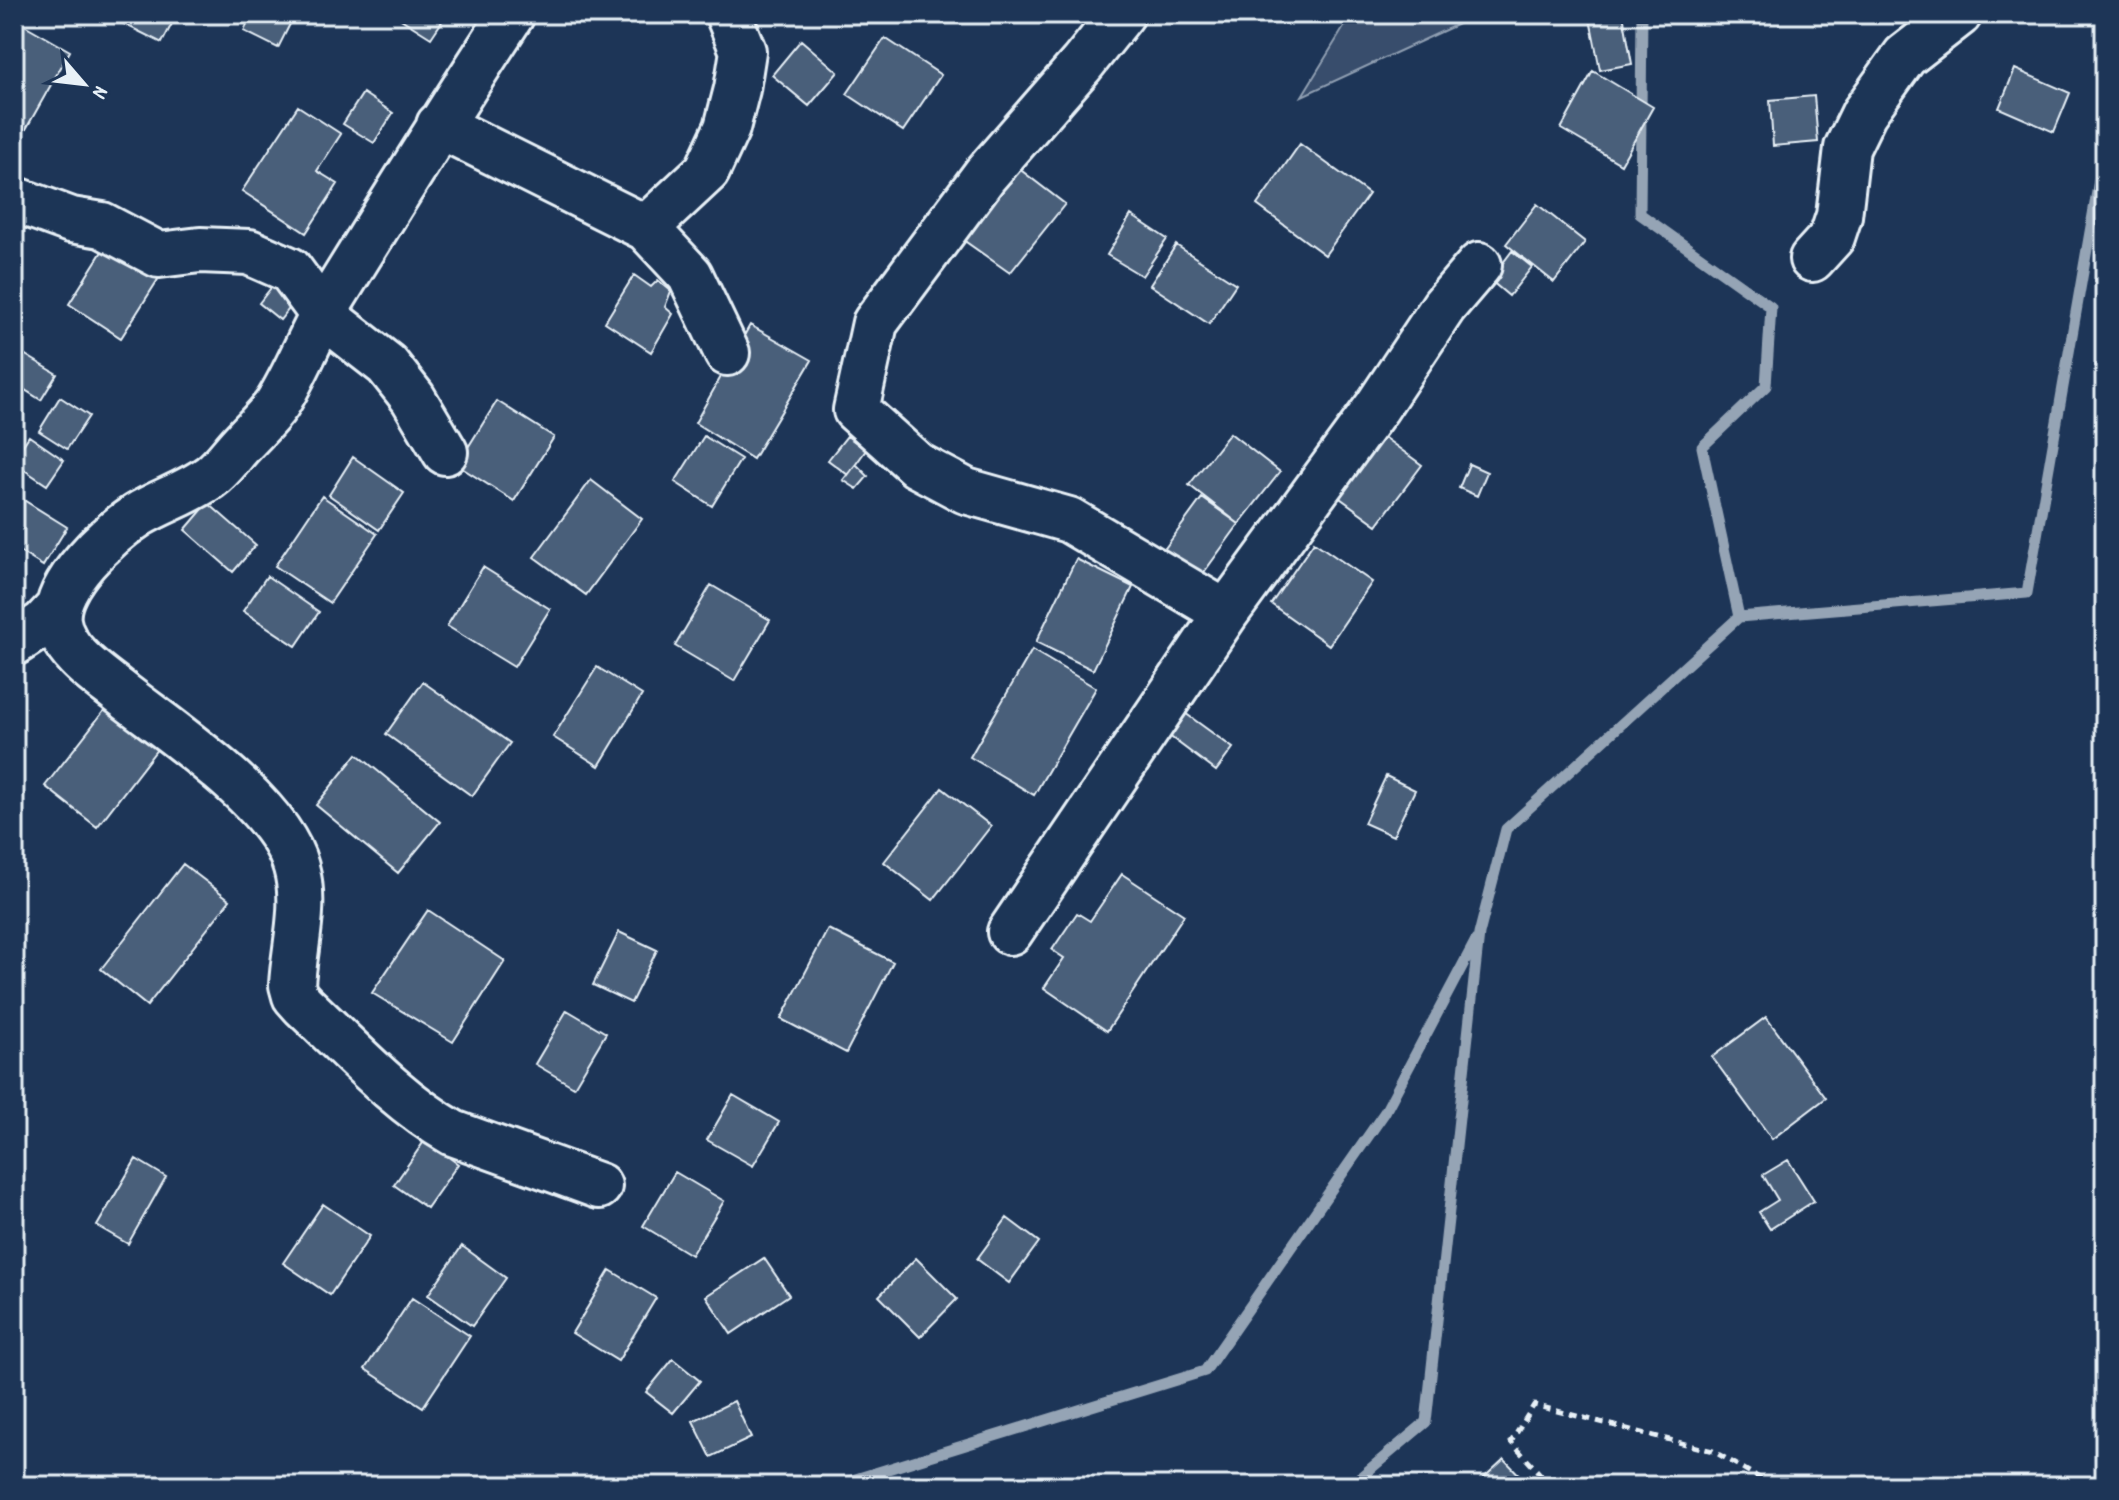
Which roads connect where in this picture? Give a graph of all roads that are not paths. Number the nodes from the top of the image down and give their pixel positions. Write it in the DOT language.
graph roads {
  1 [pos="512,14"];
  2 [pos="728,14"];
  3 [pos="1122,14"];
  4 [pos="1959,14"];
  5 [pos="439,125"];
  6 [pos="14,199"];
  7 [pos="646,228"];
  8 [pos="1812,259"];
  9 [pos="1479,265"];
  10 [pos="323,315"];
  11 [pos="727,353"];
  12 [pos="445,452"];
  13 [pos="58,608"];
  14 [pos="1226,613"];
  15 [pos="14,643"];
  16 [pos="1010,932"];
  17 [pos="599,1186"];
  1 -- 5 [label="street"];
  2 -- 7 [label="street"];
  3 -- 14 [label="street"];
  4 -- 8 [label="street"];
  5 -- 7 [label="street"];
  5 -- 10 [label="street"];
  6 -- 10 [label="street"];
  7 -- 11 [label="street"];
  9 -- 14 [label="street"];
  10 -- 12 [label="street"];
  10 -- 13 [label="street"];
  13 -- 15 [label="street"];
  13 -- 17 [label="street"];
  14 -- 16 [label="street"];
}
